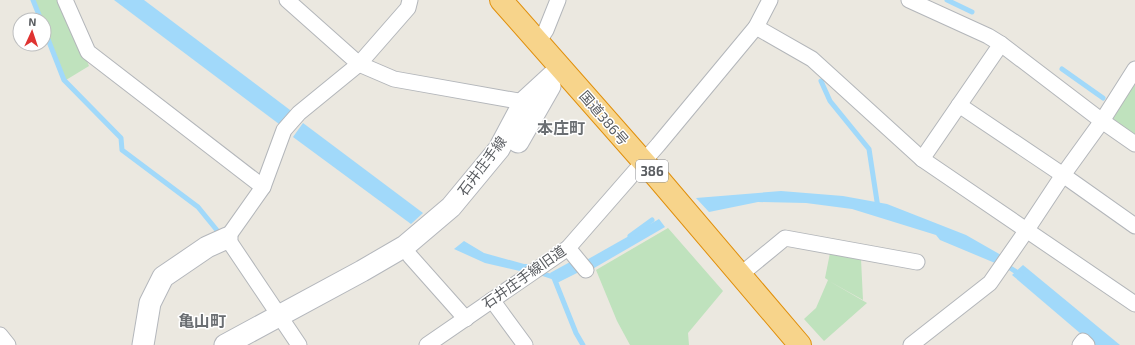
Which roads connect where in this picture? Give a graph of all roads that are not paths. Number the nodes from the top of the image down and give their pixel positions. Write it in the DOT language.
graph roads {
  1 [pos="65,0"];
  2 [pos="287,0"];
  3 [pos="410,0"];
  4 [pos="501,0"];
  5 [pos="558,0"];
  6 [pos="770,0"];
  7 [pos="909,0"];
  8 [pos="756,27"];
  9 [pos="538,42"];
  10 [pos="1000,44"];
  11 [pos="359,64"];
  12 [pos="561,68"];
  13 [pos="1135,69"];
  14 [pos="524,102"];
  15 [pos="959,105"];
  16 [pos="1102,121"];
  17 [pos="1135,144"];
  18 [pos="922,159"];
  19 [pos="643,162"];
  20 [pos="1063,175"];
  21 [pos="263,187"];
  22 [pos="1135,226"];
  23 [pos="1027,231"];
  24 [pos="227,238"];
  25 [pos="572,253"];
  26 [pos="410,256"];
  27 [pos="917,262"];
  28 [pos="586,270"];
  29 [pos="740,274"];
  30 [pos="492,300"];
  31 [pos="1135,304"];
  32 [pos="466,318"];
  33 [pos="282,321"];
  34 [pos="0,335"];
  35 [pos="442,340"];
  36 [pos="8,345"];
  37 [pos="144,345"];
  38 [pos="225,345"];
  39 [pos="246,345"];
  40 [pos="299,345"];
  41 [pos="427,345"];
  42 [pos="525,345"];
  43 [pos="800,345"];
  44 [pos="911,345"];
  45 [pos="1080,345"];
  46 [pos="1087,345"];
  1 -- 21 [label="street"];
  2 -- 11 [label="street"];
  3 -- 11 [label="street"];
  4 -- 9 [label="highway, 国道386号 / 386"];
  5 -- 9 [label="street"];
  6 -- 8 [label="street, 石井庄手線旧道"];
  7 -- 10 [label="street"];
  8 -- 18 [label="street"];
  8 -- 19 [label="street, 石井庄手線旧道"];
  9 -- 12 [label="highway, 国道386号 / 386"];
  10 -- 15 [label="street"];
  10 -- 16 [label="street"];
  11 -- 14 [label="street"];
  11 -- 21 [label="street"];
  12 -- 14 [label="main road, 石井庄手線"];
  12 -- 19 [label="highway, 国道386号 / 386"];
  12 -- 26 [label="main road, 石井庄手線"];
  13 -- 16 [label="street"];
  14 -- 33 [label="main road, 石井庄手線"];
  15 -- 18 [label="street"];
  15 -- 20 [label="street"];
  16 -- 17 [label="street"];
  16 -- 20 [label="street"];
  18 -- 23 [label="street"];
  19 -- 25 [label="street, 石井庄手線旧道"];
  19 -- 29 [label="highway, 国道386号 / 386"];
  20 -- 22 [label="street"];
  20 -- 23 [label="street"];
  21 -- 24 [label="street"];
  23 -- 31 [label="street"];
  23 -- 44 [label="street"];
  24 -- 33 [label="street"];
  24 -- 37 [label="main road"];
  25 -- 28 [label="street"];
  25 -- 30 [label="street, 石井庄手線旧道"];
  26 -- 32 [label="street"];
  26 -- 33 [label="main road, 石井庄手線"];
  27 -- 29 [label="street"];
  29 -- 43 [label="highway, 国道386号 / 386"];
  30 -- 32 [label="street, 石井庄手線旧道"];
  30 -- 42 [label="street"];
  32 -- 35 [label="street, 石井庄手線旧道"];
  33 -- 38 [label="main road, 石井庄手線"];
  33 -- 39 [label="main road, 石井庄手線"];
  33 -- 40 [label="street"];
  34 -- 36 [label="street"];
  35 -- 41 [label="street, 石井庄手線旧道"];
  45 -- 46 [label="street"];
}
